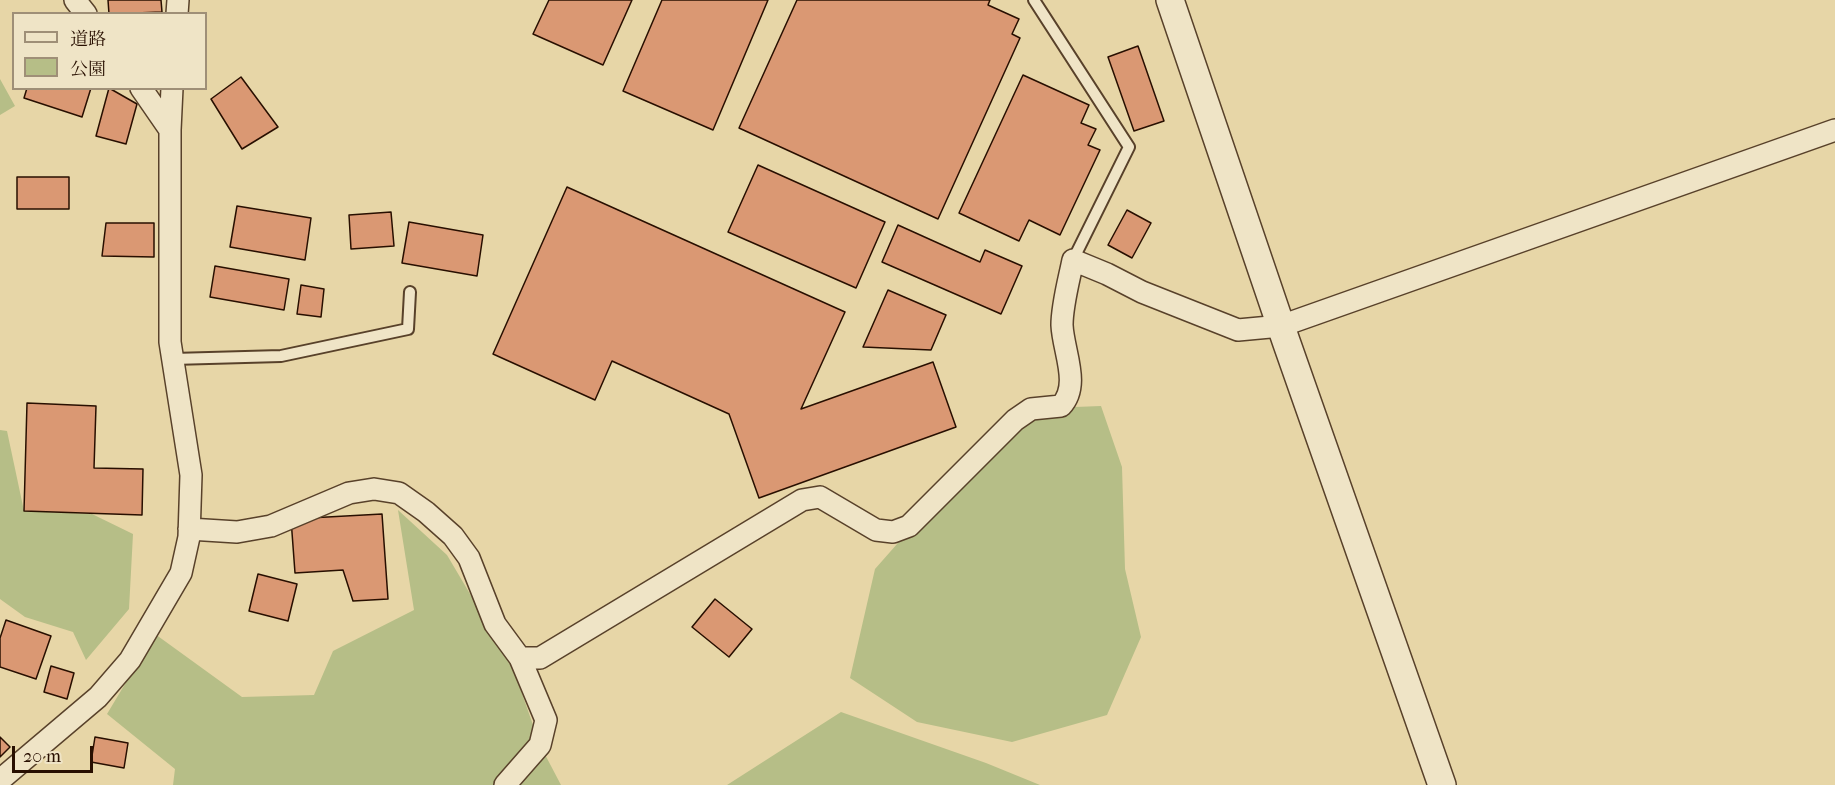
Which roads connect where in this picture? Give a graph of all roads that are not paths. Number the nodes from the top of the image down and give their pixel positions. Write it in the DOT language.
graph roads {
  1 [pos="75,0"];
  2 [pos="1034,0"];
  3 [pos="1170,0"];
  4 [pos="84,12"];
  5 [pos="142,90"];
  6 [pos="172,90"];
  7 [pos="170,130"];
  8 [pos="1835,130"];
  9 [pos="1072,260"];
  10 [pos="410,292"];
  11 [pos="1281,326"];
  12 [pos="173,359"];
  13 [pos="189,529"];
  14 [pos="520,658"];
  15 [pos="0,780"];
  16 [pos="505,785"];
  17 [pos="1442,785"];
  1 -- 4 [label="street"];
  2 -- 9 [label="lane"];
  3 -- 11 [label="street"];
  5 -- 7 [label="street"];
  6 -- 7 [label="street"];
  7 -- 12 [label="street"];
  8 -- 11 [label="street"];
  9 -- 11 [label="street"];
  9 -- 14 [label="street"];
  10 -- 12 [label="lane"];
  11 -- 17 [label="street"];
  12 -- 13 [label="street"];
  13 -- 14 [label="street"];
  13 -- 15 [label="street"];
  14 -- 16 [label="street"];
}
